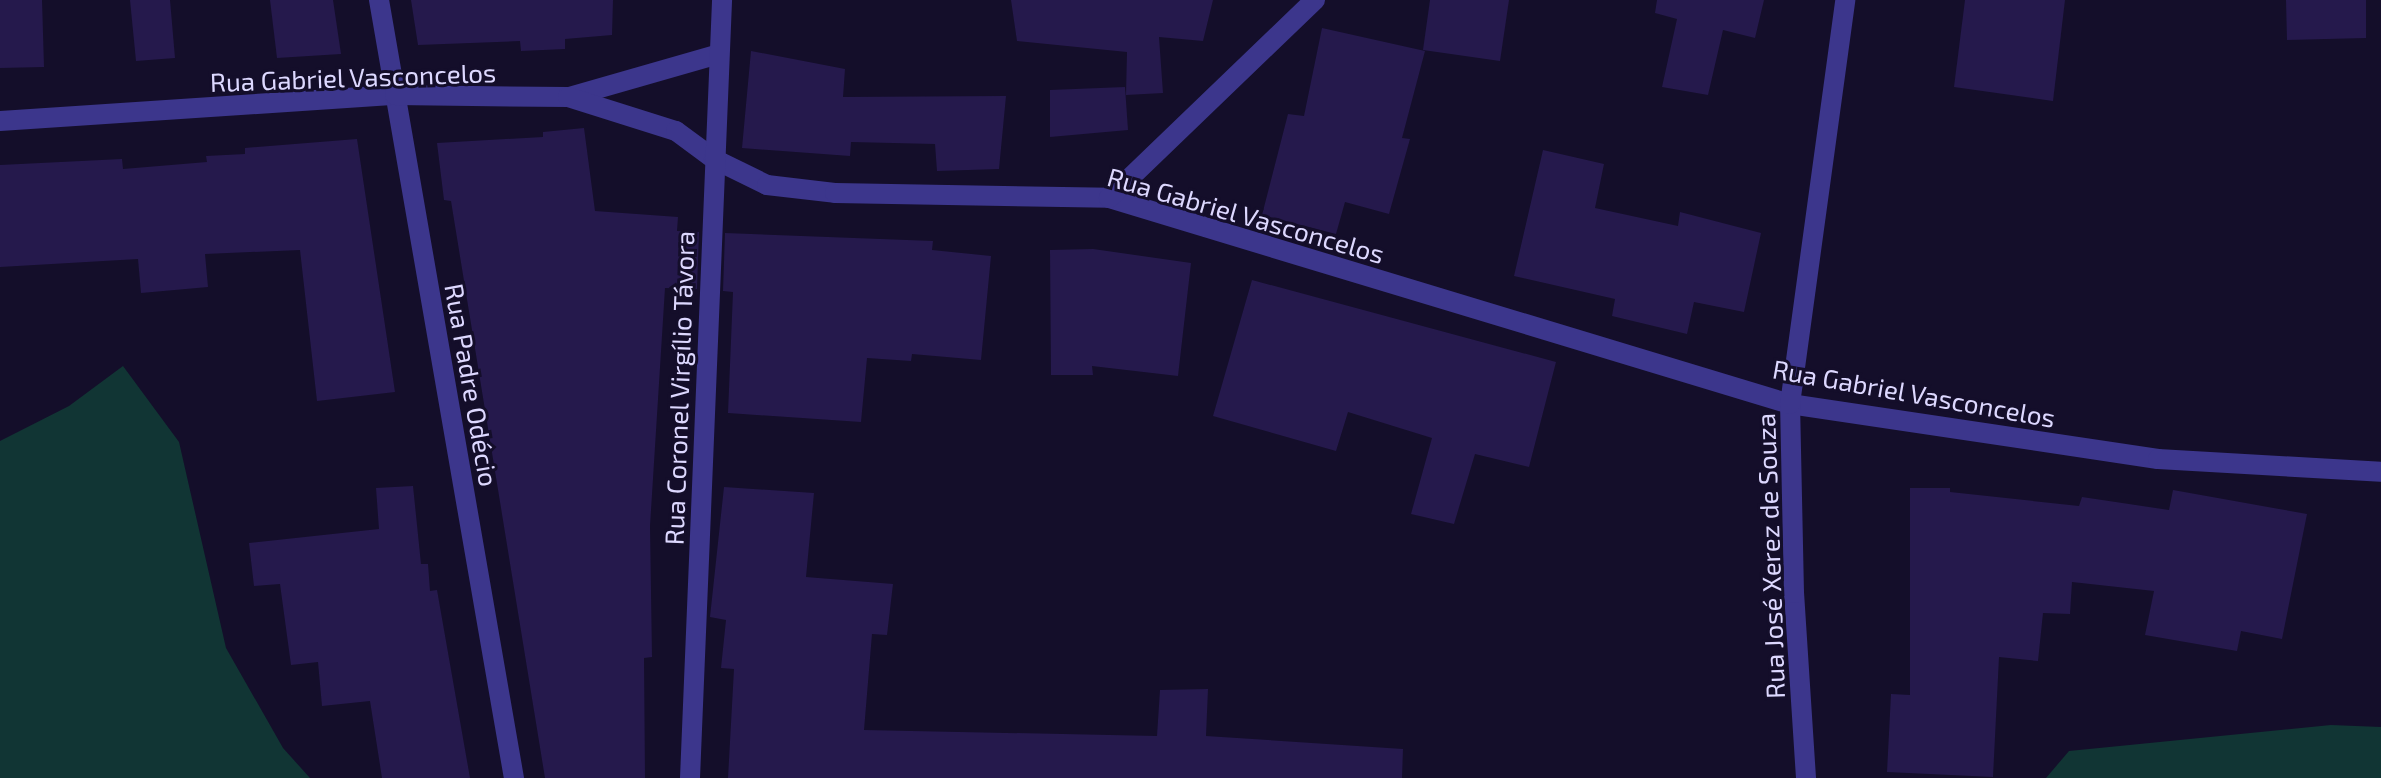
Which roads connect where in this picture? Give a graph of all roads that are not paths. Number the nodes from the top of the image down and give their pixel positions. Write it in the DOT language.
graph roads {
  1 [pos="379,0"];
  2 [pos="722,0"];
  3 [pos="1315,0"];
  4 [pos="1845,0"];
  5 [pos="719,54"];
  6 [pos="395,95"];
  7 [pos="568,97"];
  8 [pos="0,121"];
  9 [pos="714,159"];
  10 [pos="1109,198"];
  11 [pos="1790,404"];
  12 [pos="2381,472"];
  13 [pos="514,778"];
  14 [pos="690,778"];
  15 [pos="1806,778"];
  1 -- 6 [label="street, Rua Padre Odécio"];
  2 -- 5 [label="street, Rua Coronel Virgílio Távora"];
  3 -- 10 [label="street"];
  4 -- 11 [label="street, Rua José Xerez de Souza"];
  5 -- 7 [label="street"];
  5 -- 9 [label="street, Rua Coronel Virgílio Távora"];
  6 -- 7 [label="street, Rua Gabriel Vasconcelos"];
  6 -- 8 [label="street, Rua Gabriel Vasconcelos"];
  6 -- 13 [label="street, Rua Padre Odécio"];
  7 -- 9 [label="street, Rua Gabriel Vasconcelos"];
  9 -- 10 [label="street, Rua Gabriel Vasconcelos"];
  9 -- 14 [label="street, Rua Coronel Virgílio Távora"];
  10 -- 11 [label="street, Rua Gabriel Vasconcelos"];
  11 -- 12 [label="street, Rua Gabriel Vasconcelos"];
  11 -- 15 [label="street, Rua José Xerez de Souza"];
}
